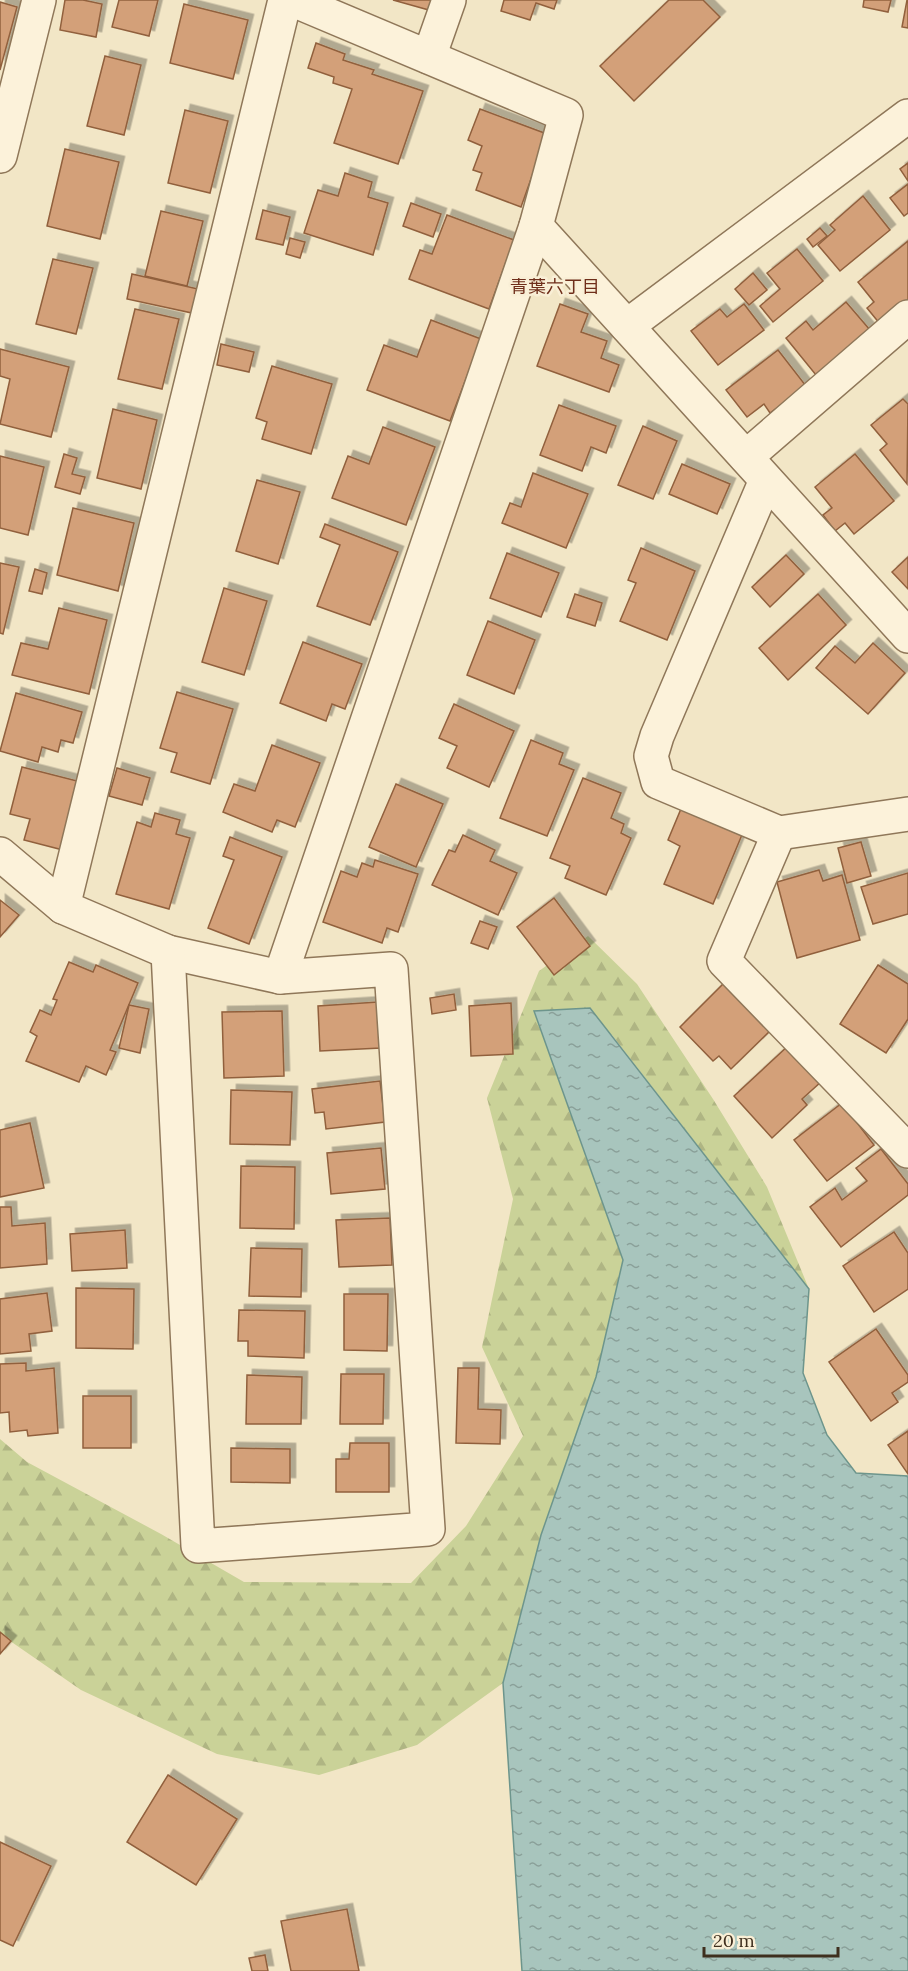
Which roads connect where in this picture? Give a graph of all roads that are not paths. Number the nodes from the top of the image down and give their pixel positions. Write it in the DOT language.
graph roads {
  1 [pos="39,0"];
  2 [pos="285,0"];
  3 [pos="293,0"];
  4 [pos="449,0"];
  5 [pos="429,57"];
  6 [pos="908,116"];
  7 [pos="2,142"];
  8 [pos="536,226"];
  9 [pos="908,317"];
  10 [pos="627,326"];
  11 [pos="756,469"];
  12 [pos="908,636"];
  13 [pos="908,814"];
  14 [pos="779,833"];
  15 [pos="0,854"];
  16 [pos="63,907"];
  17 [pos="168,952"];
  18 [pos="280,977"];
  19 [pos="908,1150"];
  1 -- 7 [label="street"];
  2 -- 16 [label="street"];
  3 -- 5 [label="street"];
  4 -- 5 [label="street"];
  5 -- 8 [label="street"];
  6 -- 10 [label="street"];
  8 -- 10 [label="street"];
  8 -- 18 [label="street"];
  9 -- 11 [label="street"];
  10 -- 11 [label="street"];
  11 -- 12 [label="street"];
  11 -- 14 [label="street"];
  13 -- 14 [label="street"];
  14 -- 19 [label="street"];
  15 -- 16 [label="street"];
  16 -- 17 [label="street"];
  17 -- 18 [label="street"];
  17 -- 18 [label="street"];
}
